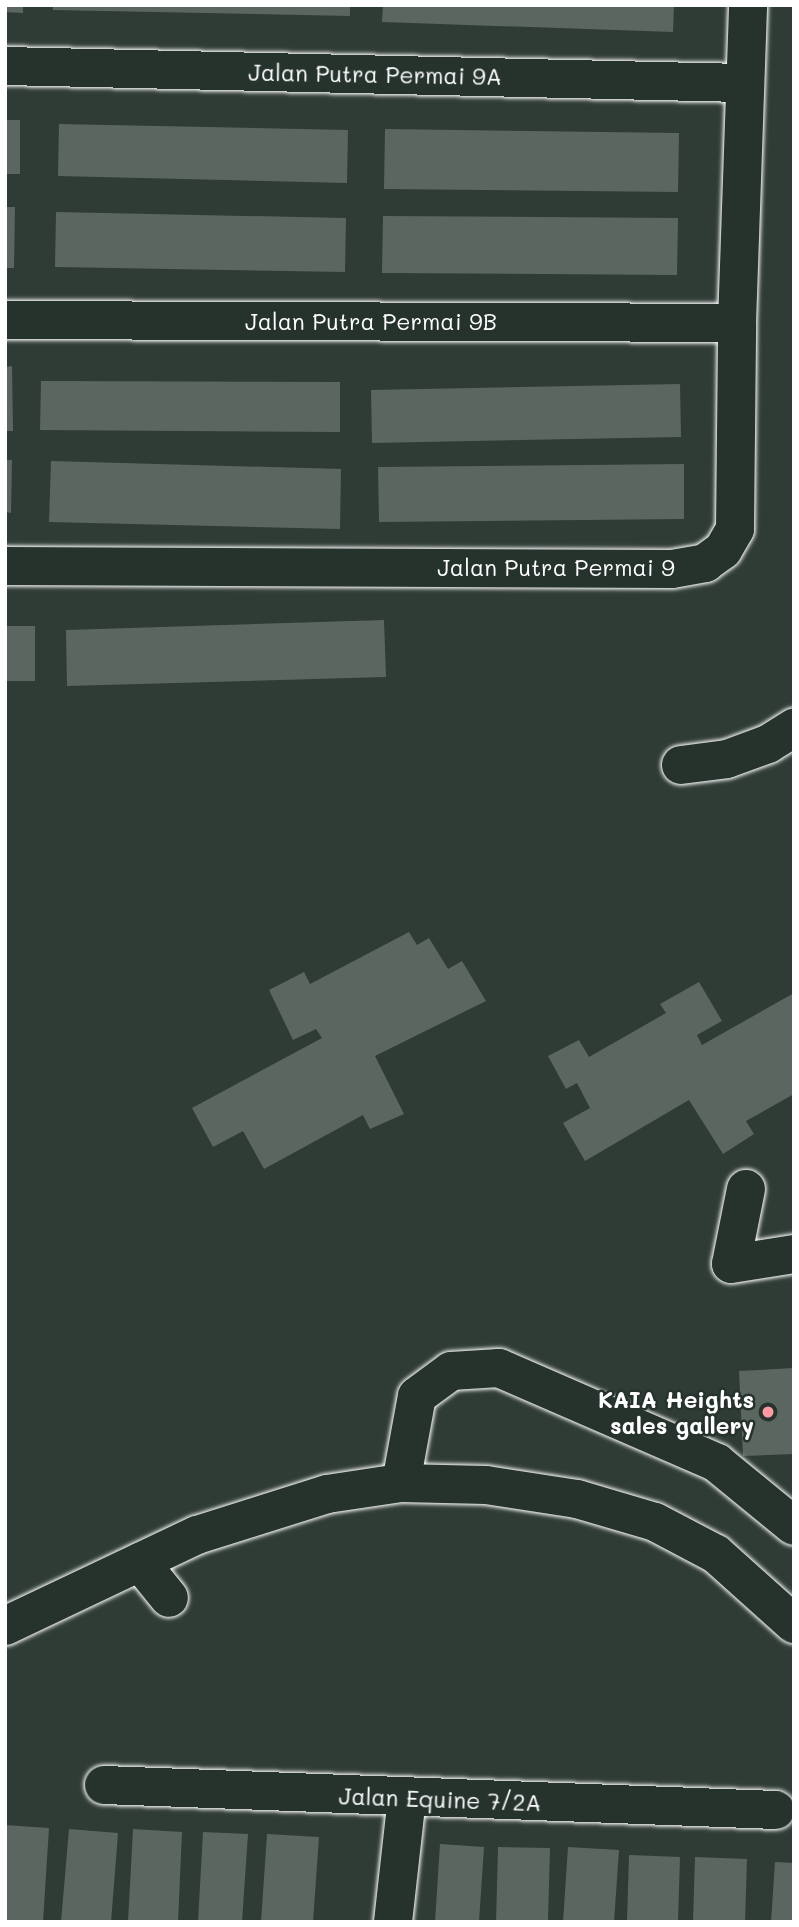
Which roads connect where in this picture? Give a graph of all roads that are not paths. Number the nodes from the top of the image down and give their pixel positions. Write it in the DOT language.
graph roads {
  1 [pos="748,5"];
  2 [pos="5,66"];
  3 [pos="744,83"];
  4 [pos="5,320"];
  5 [pos="737,323"];
  6 [pos="5,566"];
  7 [pos="794,729"];
  8 [pos="681,765"];
  9 [pos="746,1189"];
  10 [pos="794,1254"];
  11 [pos="401,1483"];
  12 [pos="794,1526"];
  13 [pos="140,1562"];
  14 [pos="169,1598"];
  15 [pos="794,1624"];
  16 [pos="5,1626"];
  17 [pos="104,1785"];
  18 [pos="407,1798"];
  19 [pos="776,1810"];
  20 [pos="393,1922"];
  1 -- 3 [label="street, Jalan Putra Permai 9"];
  2 -- 3 [label="street, Jalan Putra Permai 9A"];
  3 -- 5 [label="street, Jalan Putra Permai 9"];
  4 -- 5 [label="street, Jalan Putra Permai 9B"];
  5 -- 6 [label="street, Jalan Putra Permai 9"];
  7 -- 8 [label="street"];
  9 -- 10 [label="street"];
  11 -- 12 [label="street"];
  11 -- 13 [label="street"];
  11 -- 15 [label="street"];
  13 -- 14 [label="street"];
  13 -- 16 [label="street"];
  17 -- 18 [label="street, Jalan Equine 7/2A"];
  18 -- 19 [label="street, Jalan Equine 7/2A"];
  18 -- 20 [label="street"];
}
